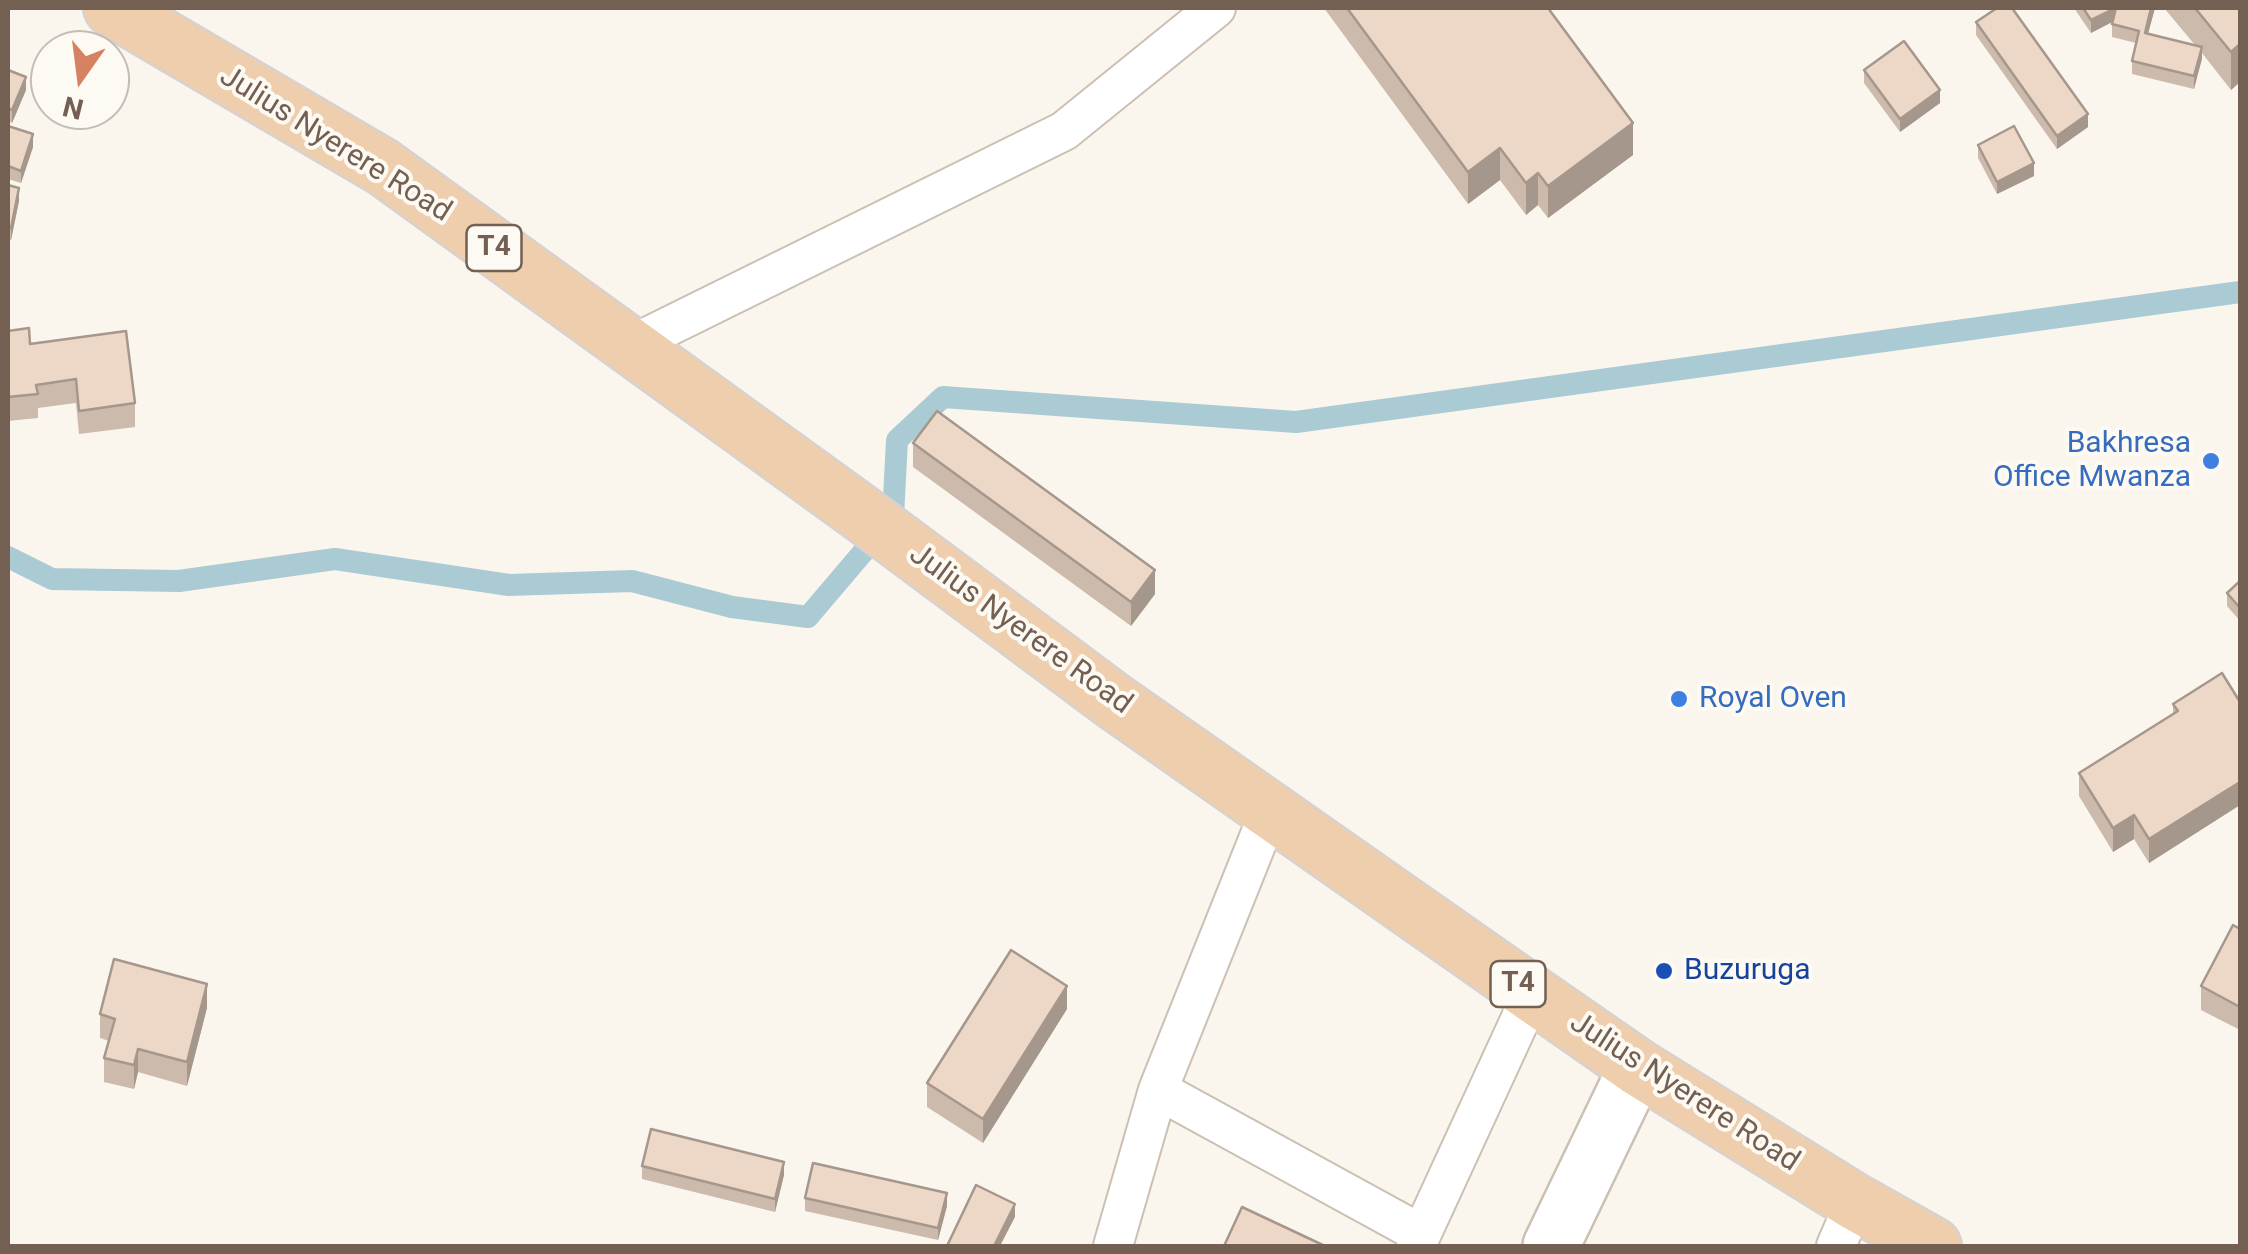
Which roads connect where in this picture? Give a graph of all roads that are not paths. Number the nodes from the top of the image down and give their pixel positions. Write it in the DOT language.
graph roads {
  1 [pos="112,8"];
  2 [pos="1216,8"];
  3 [pos="629,346"];
  4 [pos="1270,810"];
  5 [pos="1532,994"];
  6 [pos="1638,1067"];
  7 [pos="1158,1090"];
  8 [pos="1846,1224"];
  9 [pos="1419,1240"];
  10 [pos="1113,1246"];
  11 [pos="1551,1246"];
  12 [pos="1933,1246"];
  1 -- 3 [label="highway, Julius Nyerere Road / T4"];
  2 -- 3 [label="lane"];
  3 -- 4 [label="highway, Julius Nyerere Road / T4"];
  4 -- 5 [label="highway, Julius Nyerere Road / T4"];
  4 -- 7 [label="lane"];
  5 -- 6 [label="highway, Julius Nyerere Road / T4"];
  5 -- 9 [label="lane"];
  6 -- 8 [label="highway, Julius Nyerere Road / T4"];
  6 -- 11 [label="street"];
  7 -- 9 [label="lane"];
  7 -- 10 [label="lane"];
  8 -- 12 [label="highway, Julius Nyerere Road / T4"];
}
